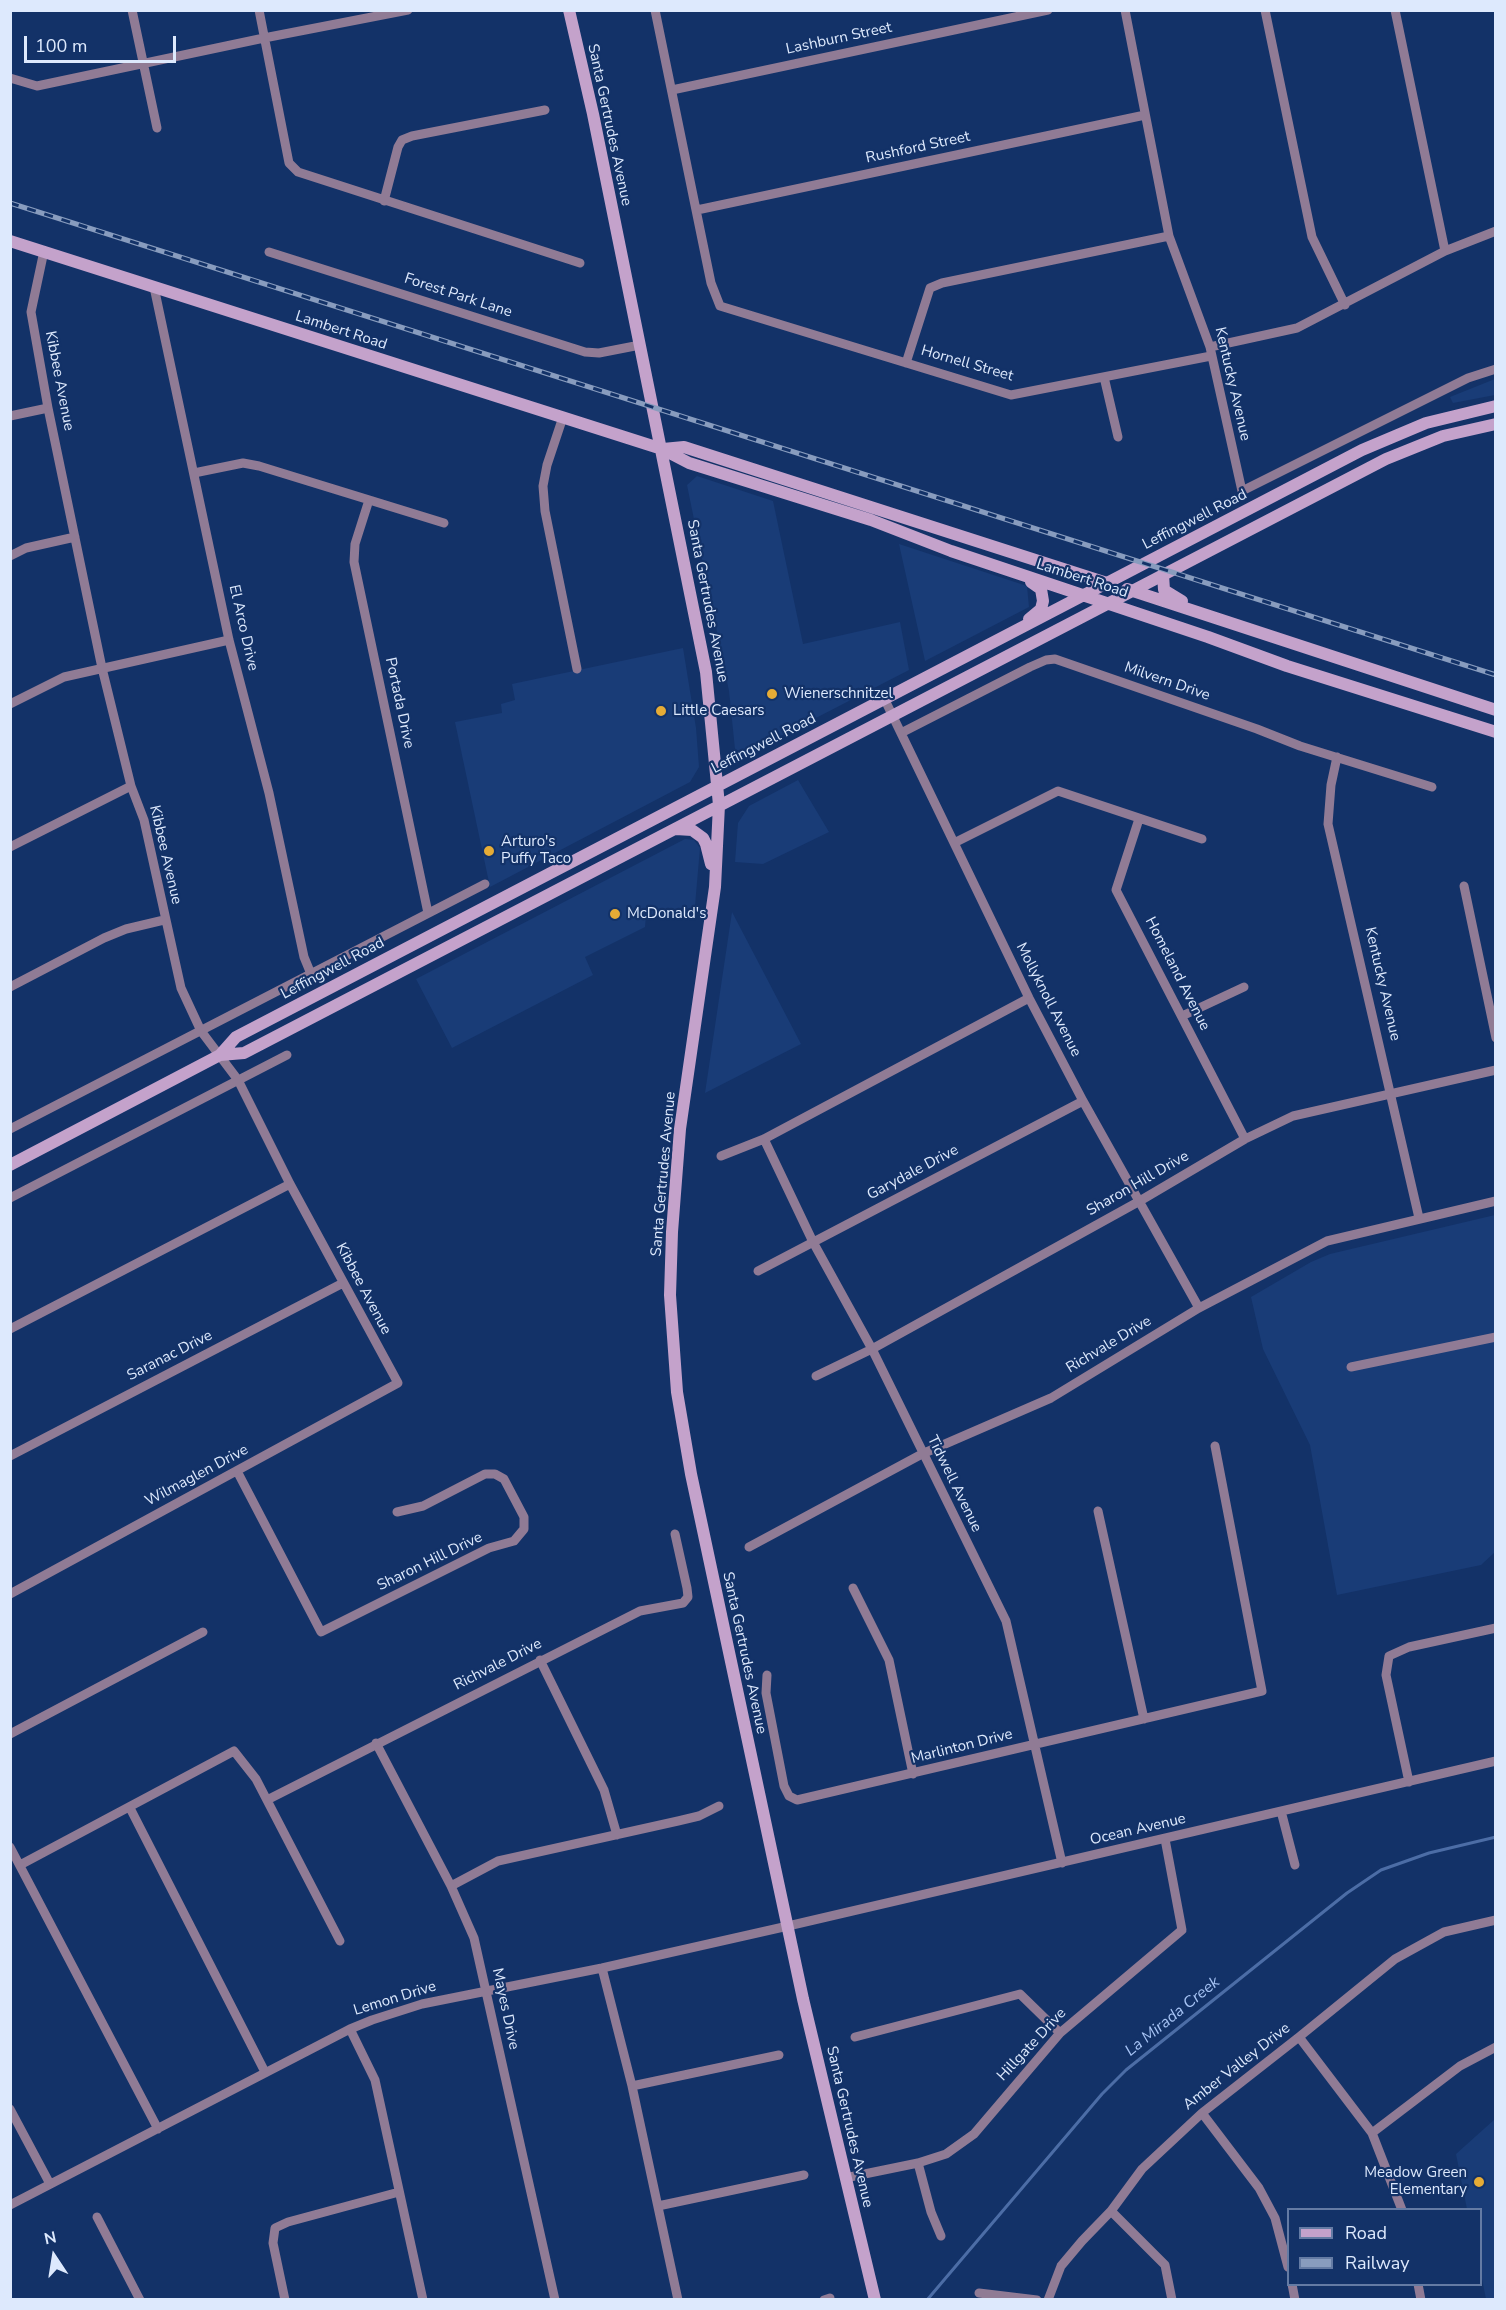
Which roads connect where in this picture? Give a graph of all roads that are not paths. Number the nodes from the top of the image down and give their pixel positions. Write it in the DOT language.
graph roads {
  1 [pos="132,10"];
  2 [pos="259,10"];
  3 [pos="408,10"];
  4 [pos="569,10"];
  5 [pos="655,10"];
  6 [pos="1048,10"];
  7 [pos="1125,10"];
  8 [pos="1265,10"];
  9 [pos="1395,10"];
  10 [pos="264,38"];
  11 [pos="143,64"];
  12 [pos="10,78"];
  13 [pos="672,90"];
  14 [pos="545,110"];
  15 [pos="1145,115"];
  16 [pos="158,128"];
  17 [pos="384,201"];
  18 [pos="697,210"];
  19 [pos="1496,231"];
  20 [pos="1169,236"];
  21 [pos="10,241"];
  22 [pos="44,251"];
  23 [pos="1444,251"];
  24 [pos="269,252"];
  25 [pos="580,263"];
  26 [pos="154,286"];
  27 [pos="1345,305"];
  28 [pos="640,345"];
  29 [pos="1210,351"];
  30 [pos="906,363"];
  31 [pos="1496,369"];
  32 [pos="1104,377"];
  33 [pos="1496,406"];
  34 [pos="48,408"];
  35 [pos="10,416"];
  36 [pos="563,417"];
  37 [pos="1496,424"];
  38 [pos="1118,437"];
  39 [pos="662,449"];
  40 [pos="194,473"];
  41 [pos="369,500"];
  42 [pos="444,523"];
  43 [pos="75,537"];
  44 [pos="10,556"];
  45 [pos="994,566"];
  46 [pos="1163,574"];
  47 [pos="1107,583"];
  48 [pos="1130,591"];
  49 [pos="1083,596"];
  50 [pos="1106,603"];
  51 [pos="1212,617"];
  52 [pos="1014,631"];
  53 [pos="229,640"];
  54 [pos="102,668"];
  55 [pos="577,669"];
  56 [pos="884,698"];
  57 [pos="10,704"];
  58 [pos="1496,710"];
  59 [pos="892,715"];
  60 [pos="1496,732"];
  61 [pos="901,733"];
  62 [pos="1337,757"];
  63 [pos="717,785"];
  64 [pos="132,786"];
  65 [pos="1432,787"];
  66 [pos="719,805"];
  67 [pos="1139,819"];
  68 [pos="666,832"];
  69 [pos="1202,839"];
  70 [pos="956,842"];
  71 [pos="10,847"];
  72 [pos="485,884"];
  73 [pos="1464,886"];
  74 [pos="715,887"];
  75 [pos="428,913"];
  76 [pos="164,920"];
  77 [pos="311,974"];
  78 [pos="10,987"];
  79 [pos="1244,987"];
  80 [pos="1029,998"];
  81 [pos="1182,1016"];
  82 [pos="201,1031"];
  83 [pos="1496,1038"];
  84 [pos="220,1055"];
  85 [pos="287,1055"];
  86 [pos="1496,1070"];
  87 [pos="238,1080"];
  88 [pos="1392,1094"];
  89 [pos="1083,1101"];
  90 [pos="10,1129"];
  91 [pos="764,1139"];
  92 [pos="1245,1139"];
  93 [pos="721,1156"];
  94 [pos="10,1165"];
  95 [pos="291,1184"];
  96 [pos="10,1198"];
  97 [pos="1496,1201"];
  98 [pos="1138,1202"];
  99 [pos="1419,1218"];
  100 [pos="813,1242"];
  101 [pos="758,1271"];
  102 [pos="343,1284"];
  103 [pos="1199,1308"];
  104 [pos="10,1329"];
  105 [pos="1496,1337"];
  106 [pos="872,1349"];
  107 [pos="1351,1367"];
  108 [pos="816,1376"];
  109 [pos="398,1383"];
  110 [pos="1215,1446"];
  111 [pos="922,1454"];
  112 [pos="10,1456"];
  113 [pos="237,1471"];
  114 [pos="1098,1511"];
  115 [pos="397,1512"];
  116 [pos="675,1534"];
  117 [pos="749,1547"];
  118 [pos="853,1588"];
  119 [pos="10,1594"];
  120 [pos="1496,1628"];
  121 [pos="202,1632"];
  122 [pos="540,1660"];
  123 [pos="767,1675"];
  124 [pos="1144,1719"];
  125 [pos="10,1734"];
  126 [pos="376,1743"];
  127 [pos="1036,1744"];
  128 [pos="1496,1761"];
  129 [pos="913,1774"];
  130 [pos="1409,1782"];
  131 [pos="267,1800"];
  132 [pos="719,1806"];
  133 [pos="130,1808"];
  134 [pos="1281,1811"];
  135 [pos="616,1835"];
  136 [pos="1165,1839"];
  137 [pos="10,1848"];
  138 [pos="1062,1863"];
  139 [pos="20,1865"];
  140 [pos="1294,1865"];
  141 [pos="451,1886"];
  142 [pos="1496,1920"];
  143 [pos="788,1926"];
  144 [pos="340,1941"];
  145 [pos="602,1968"];
  146 [pos="486,1991"];
  147 [pos="350,2029"];
  148 [pos="1060,2033"];
  149 [pos="855,2037"];
  150 [pos="1299,2037"];
  151 [pos="1496,2047"];
  152 [pos="779,2055"];
  153 [pos="265,2072"];
  154 [pos="632,2086"];
  155 [pos="10,2109"];
  156 [pos="1202,2113"];
  157 [pos="158,2129"];
  158 [pos="1372,2133"];
  159 [pos="918,2163"];
  160 [pos="804,2175"];
  161 [pos="845,2178"];
  162 [pos="50,2184"];
  163 [pos="399,2192"];
  164 [pos="10,2205"];
  165 [pos="658,2206"];
  166 [pos="1401,2208"];
  167 [pos="1111,2211"];
  168 [pos="97,2217"];
  169 [pos="940,2236"];
  170 [pos="1287,2263"];
  171 [pos="979,2293"];
  172 [pos="140,2300"];
  173 [pos="285,2300"];
  174 [pos="423,2300"];
  175 [pos="555,2300"];
  176 [pos="678,2300"];
  177 [pos="875,2300"];
  178 [pos="1037,2300"];
  179 [pos="1048,2300"];
  180 [pos="1172,2300"];
  1 -- 11 [label="street"];
  2 -- 10 [label="street"];
  3 -- 10 [label="street"];
  4 -- 28 [label="main road, Santa Gertrudes Avenue"];
  5 -- 13 [label="street"];
  6 -- 13 [label="street, Lashburn Street"];
  7 -- 15 [label="street, Kentucky Avenue"];
  8 -- 27 [label="street"];
  9 -- 23 [label="street"];
  10 -- 11 [label="street"];
  10 -- 17 [label="street"];
  11 -- 12 [label="street"];
  11 -- 16 [label="street"];
  13 -- 18 [label="street"];
  14 -- 17 [label="street"];
  15 -- 18 [label="street, Rushford Street"];
  15 -- 20 [label="street, Kentucky Avenue"];
  17 -- 25 [label="street"];
  18 -- 30 [label="street, Hornell Street"];
  19 -- 23 [label="street, Hornell Street"];
  20 -- 29 [label="street, Kentucky Avenue"];
  20 -- 30 [label="street"];
  21 -- 22 [label="main road, Lambert Road"];
  22 -- 26 [label="main road, Lambert Road"];
  22 -- 34 [label="street, Kibbee Avenue"];
  23 -- 27 [label="street, Hornell Street"];
  24 -- 28 [label="street, Forest Park Lane"];
  26 -- 36 [label="main road, Lambert Road"];
  26 -- 40 [label="street, El Arco Drive"];
  27 -- 29 [label="street, Hornell Street"];
  28 -- 39 [label="main road, Santa Gertrudes Avenue"];
  29 -- 31 [label="street, Kentucky Avenue"];
  29 -- 32 [label="street, Hornell Street"];
  30 -- 32 [label="street, Hornell Street"];
  32 -- 38 [label="street"];
  33 -- 47 [label="main road, Leffingwell Road"];
  34 -- 35 [label="street"];
  34 -- 43 [label="street, Kibbee Avenue"];
  36 -- 39 [label="main road, Lambert Road"];
  36 -- 55 [label="street"];
  37 -- 46 [label="main road, Leffingwell Road"];
  39 -- 45 [label="main road, Lambert Road"];
  39 -- 47 [label="main road, Lambert Road"];
  39 -- 63 [label="main road, Santa Gertrudes Avenue"];
  40 -- 41 [label="street"];
  40 -- 53 [label="street, El Arco Drive"];
  41 -- 42 [label="street"];
  41 -- 75 [label="street, Portada Drive"];
  43 -- 44 [label="street"];
  43 -- 54 [label="street, Kibbee Avenue"];
  45 -- 49 [label="main road, Lambert Road"];
  45 -- 52 [label="main road"];
  46 -- 48 [label="main road, Leffingwell Road"];
  46 -- 51 [label="main road"];
  47 -- 48 [label="main road, Lambert Road"];
  47 -- 49 [label="main road, Leffingwell Road"];
  48 -- 50 [label="main road, Leffingwell Road"];
  48 -- 51 [label="main road, Lambert Road"];
  49 -- 50 [label="main road, Lambert Road"];
  49 -- 52 [label="main road, Leffingwell Road"];
  50 -- 59 [label="main road, Leffingwell Road"];
  50 -- 60 [label="main road, Lambert Road"];
  51 -- 58 [label="main road, Lambert Road"];
  52 -- 56 [label="main road, Leffingwell Road"];
  53 -- 54 [label="street"];
  53 -- 77 [label="street, El Arco Drive"];
  54 -- 57 [label="street"];
  54 -- 64 [label="street, Kibbee Avenue"];
  56 -- 59 [label="street, Mollyknoll Avenue"];
  56 -- 63 [label="main road, Leffingwell Road"];
  59 -- 61 [label="street, Mollyknoll Avenue"];
  59 -- 66 [label="main road, Leffingwell Road"];
  61 -- 62 [label="street, Milvern Drive"];
  61 -- 70 [label="street, Mollyknoll Avenue"];
  62 -- 65 [label="street, Milvern Drive"];
  62 -- 88 [label="street, Kentucky Avenue"];
  63 -- 66 [label="main road, Santa Gertrudes Avenue"];
  63 -- 84 [label="main road, Leffingwell Road"];
  64 -- 71 [label="street"];
  64 -- 76 [label="street, Kibbee Avenue"];
  66 -- 68 [label="main road, Leffingwell Road"];
  66 -- 74 [label="main road, Santa Gertrudes Avenue"];
  67 -- 69 [label="street"];
  67 -- 70 [label="street"];
  67 -- 81 [label="street, Homeland Avenue"];
  68 -- 74 [label="main road"];
  68 -- 84 [label="main road, Leffingwell Road"];
  70 -- 80 [label="street, Mollyknoll Avenue"];
  72 -- 75 [label="street, Leffingwell Road"];
  73 -- 83 [label="street"];
  74 -- 143 [label="main road, Santa Gertrudes Avenue"];
  75 -- 77 [label="street, Leffingwell Road"];
  76 -- 78 [label="street"];
  76 -- 82 [label="street, Kibbee Avenue"];
  77 -- 82 [label="street, Leffingwell Road"];
  79 -- 81 [label="street"];
  80 -- 89 [label="street, Mollyknoll Avenue"];
  80 -- 91 [label="street"];
  81 -- 92 [label="street, Homeland Avenue"];
  82 -- 84 [label="street, Kibbee Avenue"];
  82 -- 90 [label="street, Leffingwell Road"];
  84 -- 87 [label="street, Kibbee Avenue"];
  84 -- 94 [label="main road, Leffingwell Road"];
  85 -- 87 [label="street"];
  86 -- 88 [label="street, Sharon Hill Drive"];
  87 -- 95 [label="street, Kibbee Avenue"];
  87 -- 96 [label="street"];
  88 -- 92 [label="street, Sharon Hill Drive"];
  88 -- 99 [label="street, Kentucky Avenue"];
  89 -- 98 [label="street, Mollyknoll Avenue"];
  89 -- 100 [label="street, Garydale Drive"];
  91 -- 93 [label="street"];
  91 -- 100 [label="street, Tidwell Avenue"];
  92 -- 98 [label="street, Sharon Hill Drive"];
  95 -- 102 [label="street, Kibbee Avenue"];
  95 -- 104 [label="street"];
  97 -- 99 [label="street, Richvale Drive"];
  98 -- 103 [label="street, Mollyknoll Avenue"];
  98 -- 106 [label="street, Sharon Hill Drive"];
  99 -- 103 [label="street, Richvale Drive"];
  100 -- 101 [label="street, Garydale Drive"];
  100 -- 106 [label="street, Tidwell Avenue"];
  102 -- 109 [label="street, Kibbee Avenue"];
  102 -- 112 [label="street, Saranac Drive"];
  103 -- 111 [label="street, Richvale Drive"];
  105 -- 107 [label="street"];
  106 -- 108 [label="street, Sharon Hill Drive"];
  106 -- 111 [label="street, Tidwell Avenue"];
  109 -- 113 [label="street, Wilmaglen Drive"];
  110 -- 124 [label="street, Marlinton Drive"];
  111 -- 117 [label="street, Richvale Drive"];
  111 -- 127 [label="street, Tidwell Avenue"];
  113 -- 115 [label="street, Sharon Hill Drive"];
  113 -- 119 [label="street, Wilmaglen Drive"];
  114 -- 124 [label="street"];
  116 -- 122 [label="street, Richvale Drive"];
  118 -- 129 [label="street"];
  120 -- 130 [label="street"];
  121 -- 125 [label="street"];
  122 -- 126 [label="street, Richvale Drive"];
  122 -- 135 [label="street"];
  123 -- 129 [label="street, Marlinton Drive"];
  124 -- 127 [label="street, Marlinton Drive"];
  126 -- 131 [label="street, Richvale Drive"];
  126 -- 141 [label="street, Mayes Drive"];
  127 -- 129 [label="street, Marlinton Drive"];
  127 -- 138 [label="street, Tidwell Avenue"];
  128 -- 130 [label="street, Ocean Avenue"];
  130 -- 134 [label="street, Ocean Avenue"];
  131 -- 133 [label="street"];
  131 -- 144 [label="street"];
  132 -- 135 [label="street"];
  133 -- 139 [label="street"];
  133 -- 153 [label="street"];
  134 -- 136 [label="street, Ocean Avenue"];
  134 -- 140 [label="street"];
  135 -- 141 [label="street"];
  136 -- 138 [label="street, Ocean Avenue"];
  136 -- 148 [label="street, Hillgate Drive"];
  137 -- 139 [label="street"];
  138 -- 143 [label="street, Ocean Avenue"];
  139 -- 157 [label="street"];
  141 -- 146 [label="street, Mayes Drive"];
  142 -- 150 [label="street, Amber Valley Drive"];
  143 -- 145 [label="street, Lemon Drive"];
  143 -- 161 [label="main road, Santa Gertrudes Avenue"];
  145 -- 146 [label="street, Lemon Drive"];
  145 -- 154 [label="street"];
  146 -- 147 [label="street, Lemon Drive"];
  146 -- 175 [label="street, Mayes Drive"];
  147 -- 153 [label="street, Lemon Drive"];
  147 -- 163 [label="street"];
  148 -- 149 [label="street"];
  148 -- 159 [label="street, Hillgate Drive"];
  150 -- 156 [label="street, Amber Valley Drive"];
  150 -- 158 [label="street"];
  151 -- 158 [label="street"];
  152 -- 154 [label="street"];
  153 -- 157 [label="street, Lemon Drive"];
  154 -- 165 [label="street"];
  155 -- 162 [label="street"];
  156 -- 167 [label="street, Amber Valley Drive"];
  156 -- 170 [label="street"];
  157 -- 162 [label="street, Lemon Drive"];
  158 -- 166 [label="street"];
  159 -- 161 [label="street, Hillgate Drive"];
  159 -- 169 [label="street"];
  160 -- 165 [label="street"];
  161 -- 177 [label="main road, Santa Gertrudes Avenue"];
  162 -- 164 [label="street, Lemon Drive"];
  163 -- 173 [label="street"];
  163 -- 174 [label="street"];
  165 -- 176 [label="street"];
  167 -- 179 [label="street, Amber Valley Drive"];
  167 -- 180 [label="street"];
  168 -- 172 [label="street"];
  171 -- 178 [label="street"];
}
